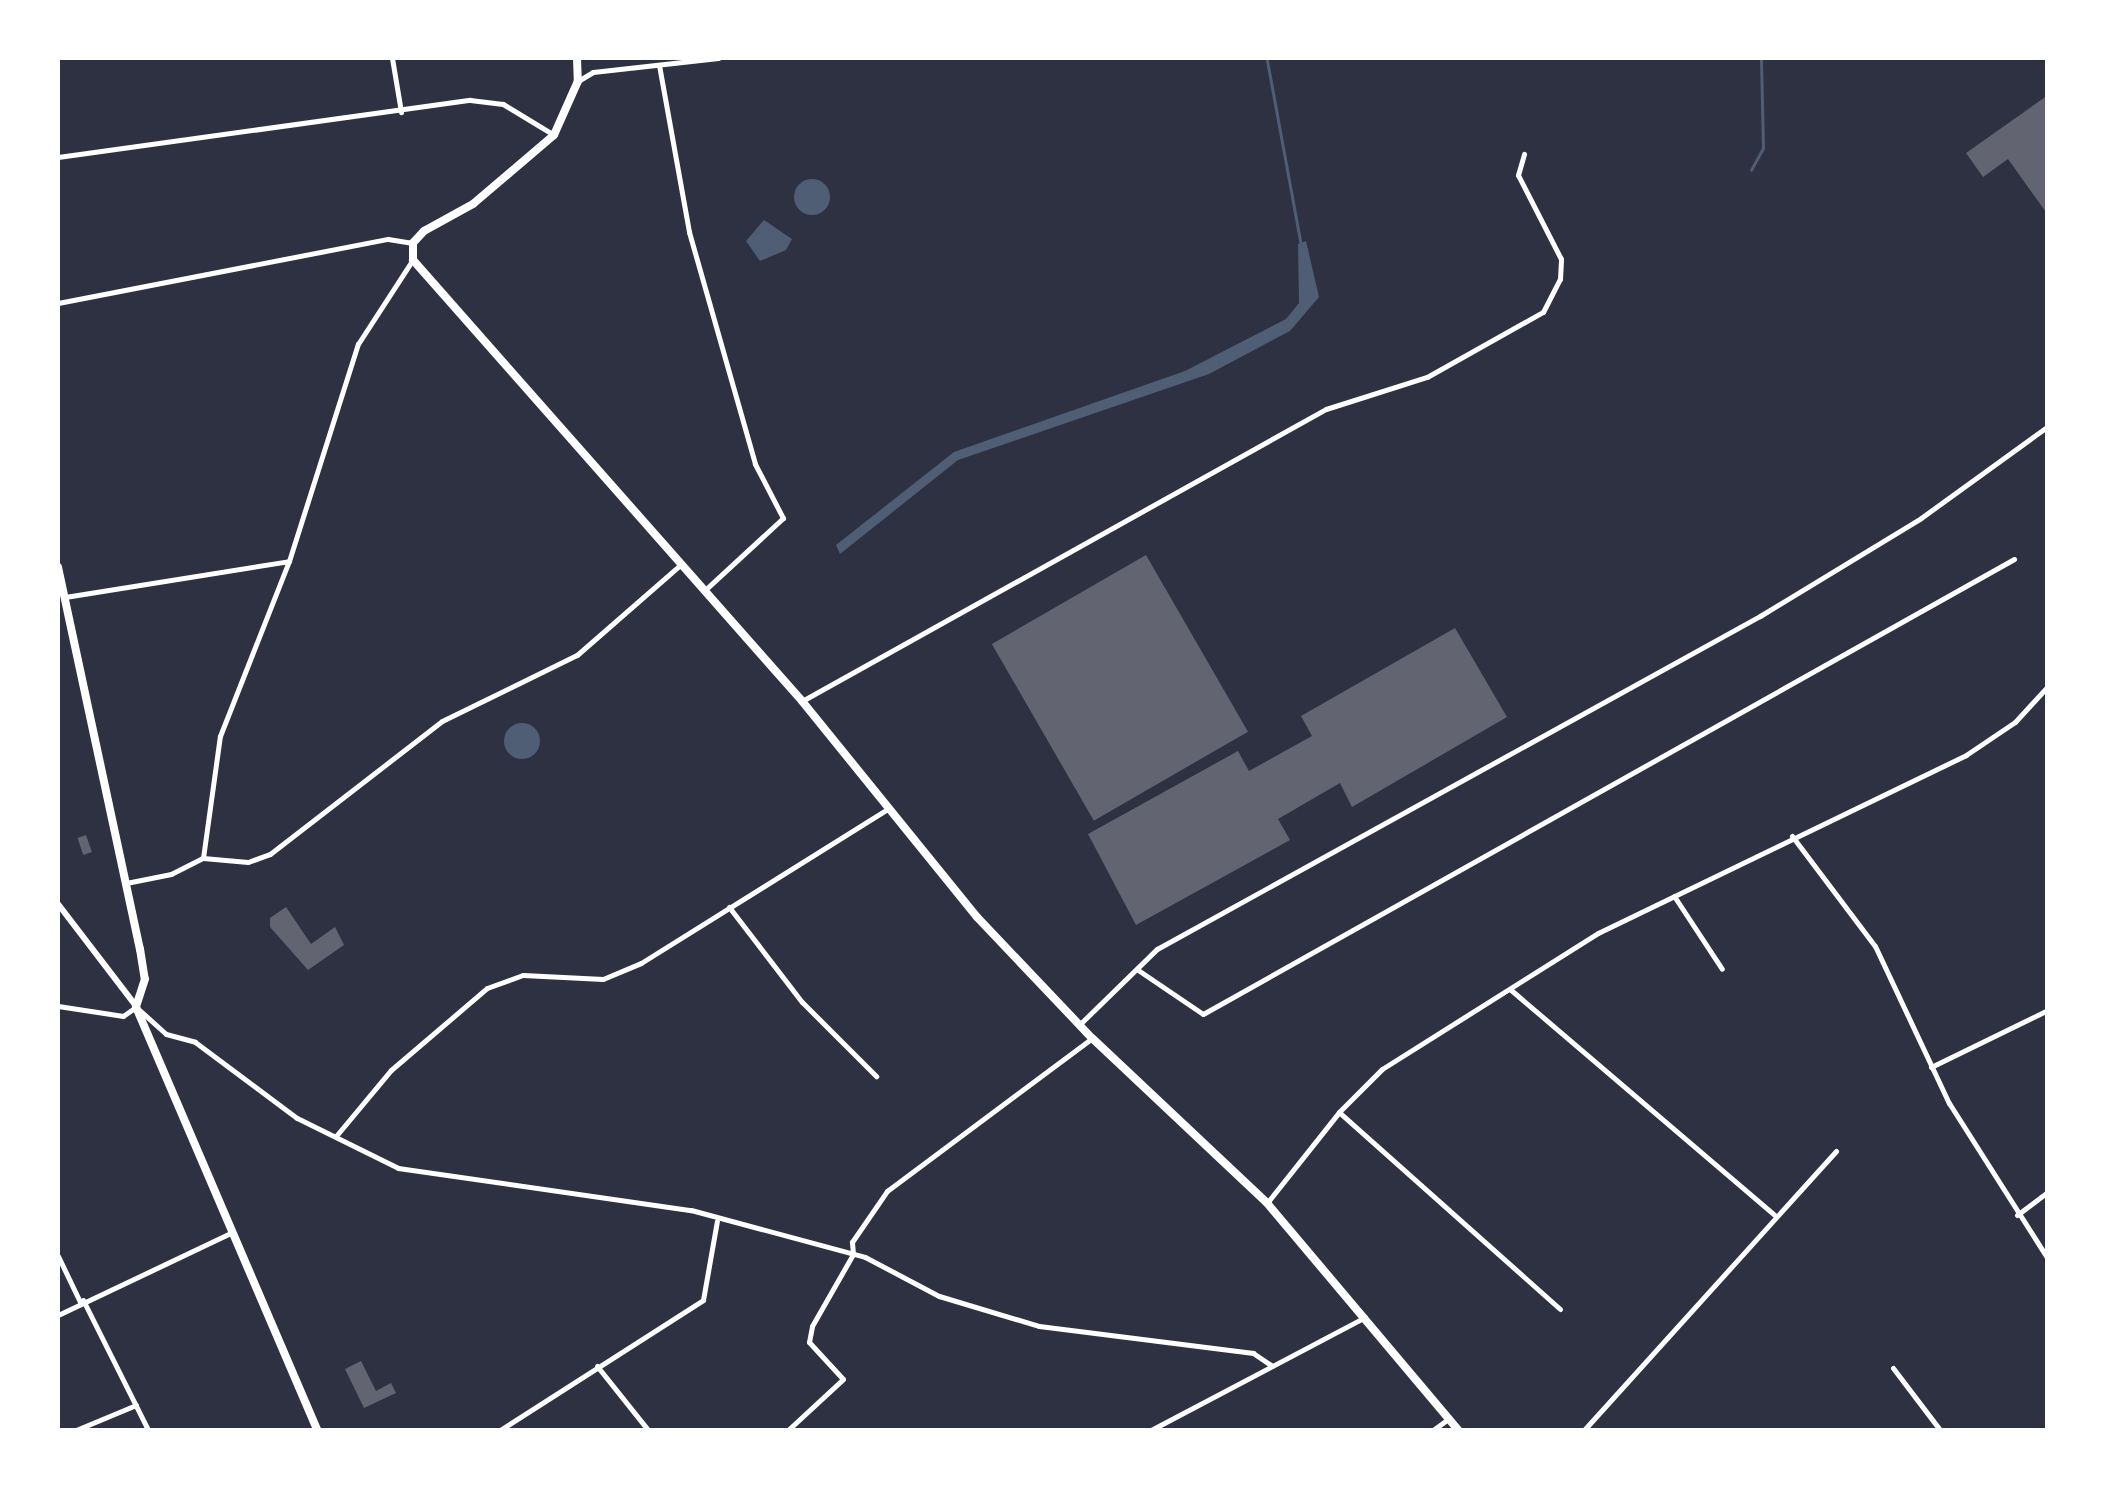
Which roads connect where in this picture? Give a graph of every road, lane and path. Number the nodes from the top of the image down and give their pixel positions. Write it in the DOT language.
graph roads {
  1 [pos="392,58"];
  2 [pos="576,58"];
  3 [pos="718,58"];
  4 [pos="659,66"];
  5 [pos="578,81"];
  6 [pos="401,112"];
  7 [pos="554,135"];
  8 [pos="1524,154"];
  9 [pos="58,157"];
  10 [pos="413,243"];
  11 [pos="413,260"];
  12 [pos="58,303"];
  13 [pos="2048,426"];
  14 [pos="2014,559"];
  15 [pos="288,561"];
  16 [pos="680,565"];
  17 [pos="58,567"];
  18 [pos="704,592"];
  19 [pos="65,597"];
  20 [pos="2048,686"];
  21 [pos="802,701"];
  22 [pos="887,808"];
  23 [pos="1792,836"];
  24 [pos="202,858"];
  25 [pos="126,882"];
  26 [pos="1674,896"];
  27 [pos="58,904"];
  28 [pos="730,907"];
  29 [pos="1722,969"];
  30 [pos="1138,970"];
  31 [pos="1510,989"];
  32 [pos="58,1006"];
  33 [pos="136,1007"];
  34 [pos="2048,1010"];
  35 [pos="1079,1025"];
  36 [pos="1092,1038"];
  37 [pos="1931,1067"];
  38 [pos="876,1076"];
  39 [pos="1339,1112"];
  40 [pos="336,1136"];
  41 [pos="1836,1151"];
  42 [pos="2048,1192"];
  43 [pos="1267,1203"];
  44 [pos="2017,1214"];
  45 [pos="1774,1215"];
  46 [pos="717,1220"];
  47 [pos="235,1230"];
  48 [pos="854,1254"];
  49 [pos="58,1256"];
  50 [pos="2048,1258"];
  51 [pos="81,1301"];
  52 [pos="1560,1309"];
  53 [pos="58,1315"];
  54 [pos="1364,1317"];
  55 [pos="597,1366"];
  56 [pos="1272,1366"];
  57 [pos="1894,1368"];
  58 [pos="136,1405"];
  59 [pos="1447,1420"];
  60 [pos="76,1430"];
  61 [pos="148,1430"];
  62 [pos="317,1430"];
  63 [pos="500,1430"];
  64 [pos="648,1430"];
  65 [pos="788,1430"];
  66 [pos="1151,1430"];
  67 [pos="1433,1430"];
  68 [pos="1458,1430"];
  69 [pos="1584,1430"];
  70 [pos="1940,1430"];
  1 -- 6 [label="street"];
  2 -- 5 [label="main road"];
  3 -- 4 [label="street"];
  4 -- 5 [label="street"];
  4 -- 18 [label="street"];
  5 -- 7 [label="main road"];
  6 -- 7 [label="street"];
  6 -- 9 [label="street"];
  7 -- 10 [label="main road"];
  8 -- 21 [label="street"];
  10 -- 11 [label="main road"];
  10 -- 12 [label="street"];
  11 -- 15 [label="street"];
  11 -- 16 [label="main road"];
  13 -- 30 [label="street"];
  14 -- 30 [label="street"];
  15 -- 19 [label="street"];
  15 -- 24 [label="street"];
  16 -- 18 [label="main road"];
  16 -- 24 [label="street"];
  17 -- 19 [label="main road"];
  18 -- 21 [label="main road"];
  19 -- 25 [label="main road"];
  20 -- 23 [label="street"];
  21 -- 22 [label="main road"];
  22 -- 28 [label="street"];
  22 -- 35 [label="main road"];
  23 -- 26 [label="street"];
  23 -- 37 [label="street"];
  24 -- 25 [label="street"];
  25 -- 33 [label="main road"];
  26 -- 29 [label="street"];
  26 -- 31 [label="street"];
  27 -- 33 [label="street"];
  28 -- 38 [label="street"];
  28 -- 40 [label="street"];
  30 -- 35 [label="street"];
  31 -- 39 [label="street"];
  31 -- 45 [label="street"];
  32 -- 33 [label="street"];
  33 -- 40 [label="street"];
  33 -- 47 [label="main road"];
  34 -- 37 [label="street"];
  35 -- 36 [label="main road"];
  36 -- 43 [label="main road"];
  36 -- 48 [label="street"];
  37 -- 44 [label="street"];
  39 -- 43 [label="street"];
  39 -- 52 [label="street"];
  40 -- 46 [label="street"];
  41 -- 45 [label="street"];
  42 -- 44 [label="street"];
  43 -- 54 [label="main road"];
  44 -- 50 [label="street"];
  45 -- 69 [label="street"];
  46 -- 48 [label="street"];
  46 -- 55 [label="street"];
  47 -- 51 [label="street"];
  47 -- 62 [label="main road"];
  48 -- 56 [label="street"];
  48 -- 65 [label="street"];
  49 -- 51 [label="street"];
  51 -- 53 [label="street"];
  51 -- 58 [label="street"];
  54 -- 56 [label="street"];
  54 -- 59 [label="main road"];
  55 -- 63 [label="street"];
  55 -- 64 [label="street"];
  56 -- 66 [label="street"];
  57 -- 70 [label="street"];
  58 -- 60 [label="street"];
  58 -- 61 [label="street"];
  59 -- 67 [label="street"];
  59 -- 68 [label="main road"];
}
